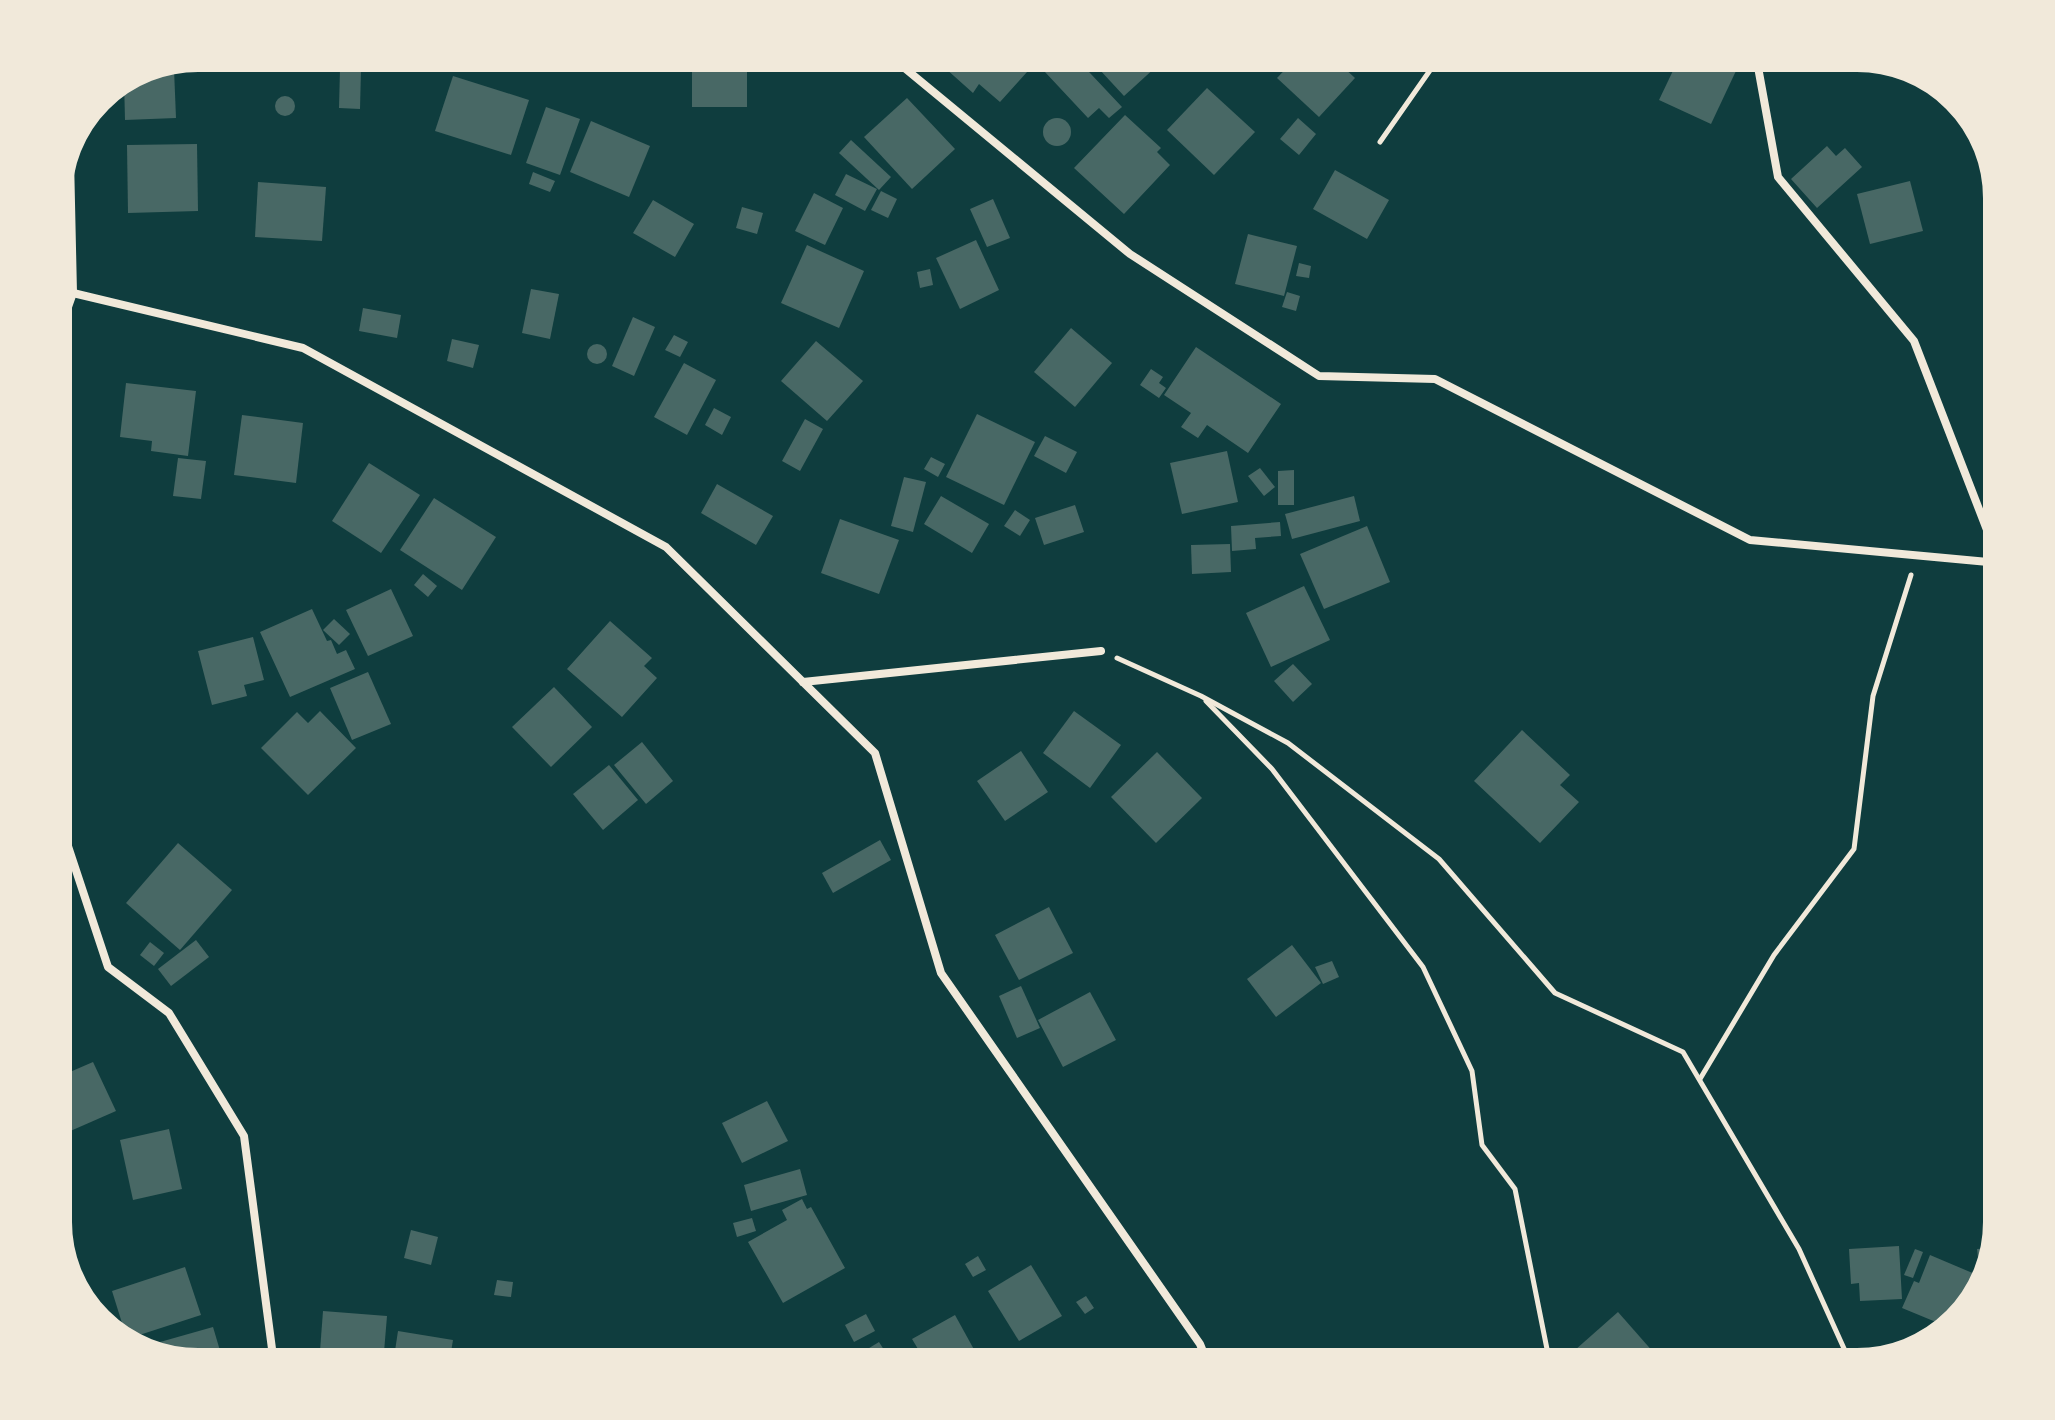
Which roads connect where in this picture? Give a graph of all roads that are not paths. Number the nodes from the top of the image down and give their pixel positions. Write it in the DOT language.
graph roads {
  1 [pos="907,70"];
  2 [pos="1759,70"];
  3 [pos="71,186"];
  4 [pos="70,293"];
  5 [pos="73,293"];
  6 [pos="70,301"];
  7 [pos="1985,526"];
  8 [pos="1985,561"];
  9 [pos="1101,651"];
  10 [pos="803,682"];
  11 [pos="70,852"];
  12 [pos="272,1350"];
  13 [pos="1202,1350"];
  1 -- 8 [label="street"];
  2 -- 7 [label="street"];
  3 -- 5 [label="street"];
  4 -- 5 [label="street"];
  5 -- 6 [label="street"];
  5 -- 10 [label="street"];
  9 -- 10 [label="street"];
  10 -- 13 [label="street"];
  11 -- 12 [label="street"];
}
